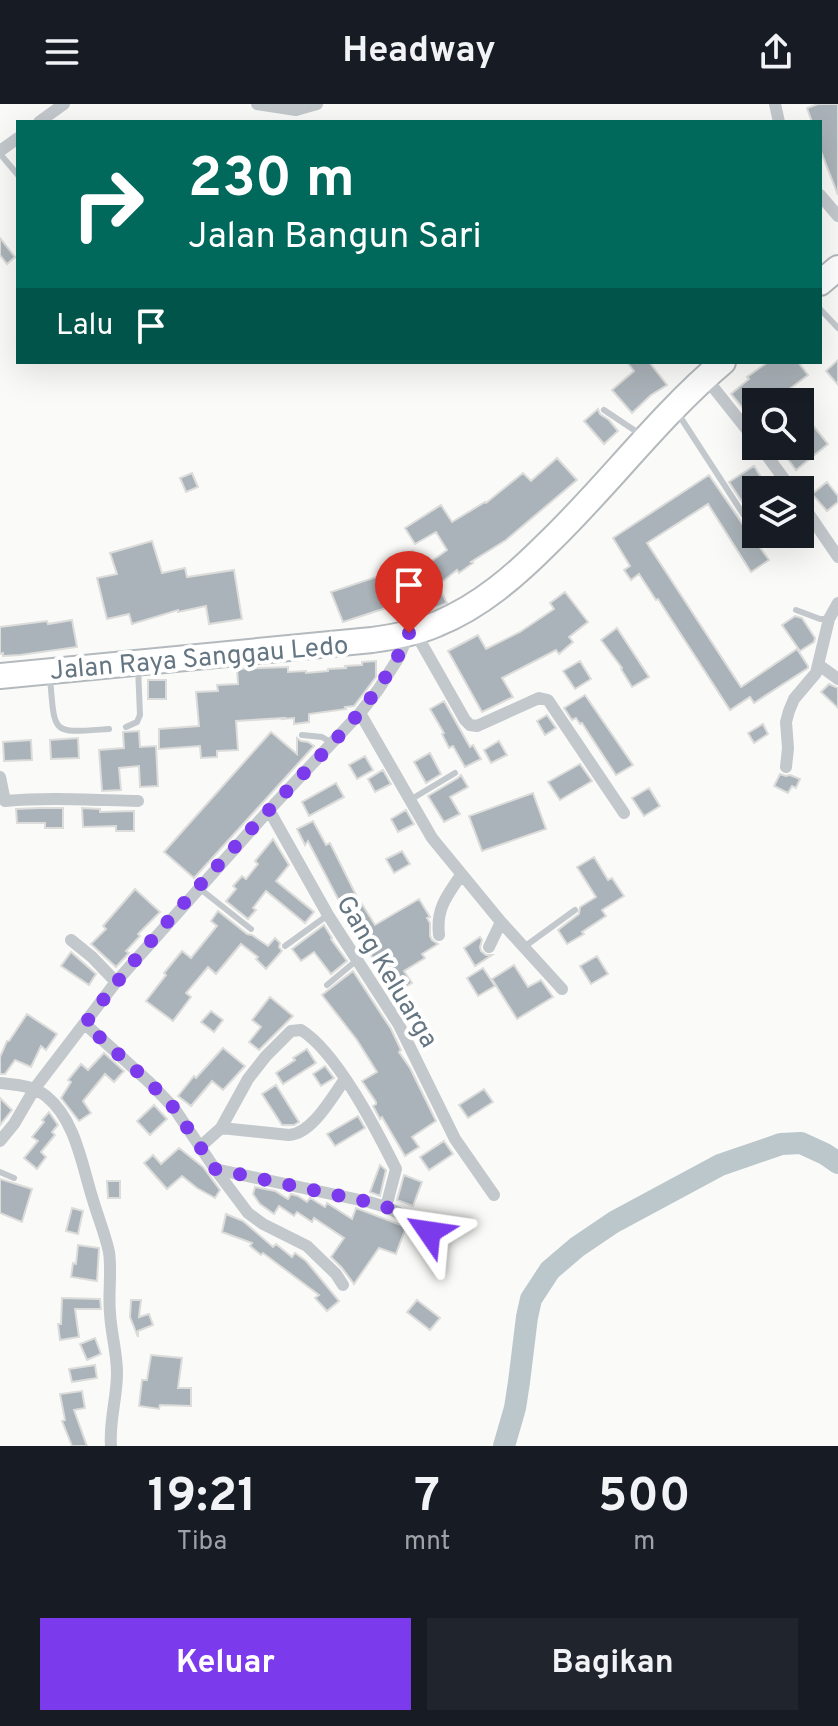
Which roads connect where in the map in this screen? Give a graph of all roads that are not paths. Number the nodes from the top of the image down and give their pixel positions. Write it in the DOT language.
graph roads {
  1 [pos="64,104"];
  2 [pos="257,104"];
  3 [pos="317,104"];
  4 [pos="42,120"];
  5 [pos="16,140"];
  6 [pos="0,152"];
  7 [pos="16,172"];
  8 [pos="822,197"];
  9 [pos="838,216"];
  10 [pos="838,268"];
  11 [pos="822,281"];
  12 [pos="822,311"];
  13 [pos="838,328"];
  14 [pos="714,370"];
  15 [pos="674,408"];
  16 [pos="604,410"];
  17 [pos="742,417"];
  18 [pos="646,439"];
  19 [pos="742,512"];
  20 [pos="814,522"];
  21 [pos="838,557"];
  22 [pos="838,603"];
  23 [pos="796,610"];
  24 [pos="829,619"];
  25 [pos="412,632"];
  26 [pos="138,662"];
  27 [pos="819,665"];
  28 [pos="49,671"];
  29 [pos="0,676"];
  30 [pos="838,679"];
  31 [pos="360,713"];
  32 [pos="126,727"];
  33 [pos="109,729"];
  34 [pos="302,735"];
  35 [pos="332,743"];
  36 [pos="786,767"];
  37 [pos="455,773"];
  38 [pos="0,777"];
  39 [pos="410,800"];
  40 [pos="138,801"];
  41 [pos="2,803"];
  42 [pos="269,810"];
  43 [pos="624,813"];
  44 [pos="461,875"];
  45 [pos="199,888"];
  46 [pos="575,910"];
  47 [pos="328,915"];
  48 [pos="501,922"];
  49 [pos="251,929"];
  50 [pos="439,935"];
  51 [pos="71,940"];
  52 [pos="285,946"];
  53 [pos="489,947"];
  54 [pos="524,947"];
  55 [pos="357,960"];
  56 [pos="116,982"];
  57 [pos="327,985"];
  58 [pos="562,989"];
  59 [pos="85,1024"];
  60 [pos="345,1079"];
  61 [pos="6,1084"];
  62 [pos="35,1088"];
  63 [pos="21,1111"];
  64 [pos="221,1128"];
  65 [pos="0,1141"];
  66 [pos="201,1146"];
  67 [pos="215,1169"];
  68 [pos="0,1172"];
  69 [pos="14,1178"];
  70 [pos="494,1195"];
  71 [pos="386,1207"];
  72 [pos="425,1249"];
  73 [pos="343,1285"];
  74 [pos="111,1446"];
  1 -- 4 [label="street"];
  2 -- 3 [label="street"];
  5 -- 6 [label="street"];
  6 -- 7 [label="lane"];
  8 -- 9 [label="street"];
  10 -- 11 [label="highway"];
  12 -- 13 [label="lane"];
  14 -- 15 [label="highway, Jalan Raya Sanggau Ledo"];
  14 -- 17 [label="street"];
  15 -- 18 [label="highway, Jalan Raya Sanggau Ledo"];
  15 -- 19 [label="lane"];
  16 -- 18 [label="lane"];
  18 -- 25 [label="highway, Jalan Raya Sanggau Ledo"];
  20 -- 21 [label="street"];
  22 -- 24 [label="street"];
  23 -- 24 [label="lane"];
  24 -- 27 [label="street"];
  25 -- 26 [label="highway, Jalan Raya Sanggau Ledo"];
  25 -- 31 [label="street"];
  25 -- 43 [label="street"];
  26 -- 28 [label="highway, Jalan Raya Sanggau Ledo"];
  26 -- 32 [label="lane"];
  27 -- 30 [label="street"];
  27 -- 36 [label="street"];
  28 -- 29 [label="highway, Jalan Raya Sanggau Ledo"];
  28 -- 33 [label="lane"];
  31 -- 35 [label="street"];
  31 -- 39 [label="street"];
  34 -- 35 [label="lane"];
  35 -- 42 [label="street"];
  37 -- 39 [label="lane"];
  38 -- 41 [label="street"];
  39 -- 44 [label="street"];
  40 -- 41 [label="street"];
  42 -- 45 [label="street"];
  42 -- 47 [label="street, Gang Keluarga"];
  44 -- 48 [label="street"];
  44 -- 50 [label="street"];
  45 -- 49 [label="lane"];
  45 -- 56 [label="street"];
  46 -- 54 [label="lane"];
  47 -- 52 [label="lane"];
  47 -- 55 [label="street, Gang Keluarga"];
  48 -- 53 [label="street"];
  48 -- 54 [label="street"];
  51 -- 56 [label="street"];
  54 -- 58 [label="street"];
  55 -- 57 [label="lane"];
  55 -- 70 [label="street, Gang Keluarga"];
  56 -- 59 [label="street"];
  59 -- 62 [label="street"];
  59 -- 66 [label="street"];
  60 -- 64 [label="street"];
  60 -- 64 [label="street"];
  60 -- 71 [label="street"];
  61 -- 62 [label="street"];
  61 -- 63 [label="street"];
  62 -- 63 [label="street"];
  62 -- 74 [label="street"];
  63 -- 65 [label="street"];
  64 -- 66 [label="street"];
  66 -- 67 [label="street"];
  67 -- 71 [label="street"];
  67 -- 73 [label="street"];
  68 -- 69 [label="lane"];
  71 -- 72 [label="street"];
}
